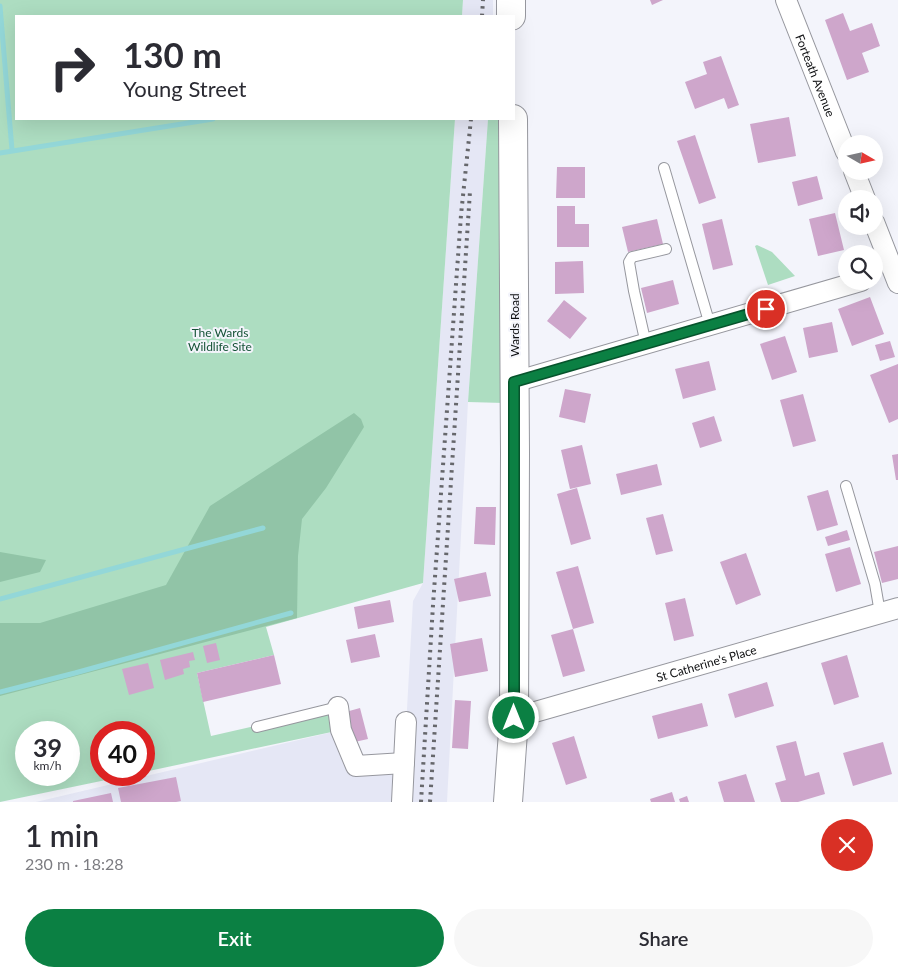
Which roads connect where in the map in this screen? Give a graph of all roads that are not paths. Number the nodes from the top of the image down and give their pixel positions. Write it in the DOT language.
graph roads {
  1 [pos="511,0"];
  2 [pos="786,0"];
  3 [pos="511,15"];
  4 [pos="513,120"];
  5 [pos="839,135"];
  6 [pos="664,168"];
  7 [pos="879,235"];
  8 [pos="666,249"];
  9 [pos="896,275"];
  10 [pos="883,277"];
  11 [pos="838,288"];
  12 [pos="710,325"];
  13 [pos="646,344"];
  14 [pos="514,382"];
  15 [pos="846,486"];
  16 [pos="889,611"];
  17 [pos="338,707"];
  18 [pos="514,718"];
  19 [pos="406,722"];
  20 [pos="257,727"];
  21 [pos="404,763"];
  22 [pos="402,802"];
  23 [pos="508,802"];
  1 -- 3 [label="street"];
  2 -- 5 [label="street, Forteath Avenue"];
  4 -- 14 [label="street, Wards Road"];
  6 -- 12 [label="lane"];
  7 -- 9 [label="street"];
  8 -- 13 [label="lane"];
  9 -- 10 [label="street"];
  11 -- 12 [label="street"];
  12 -- 13 [label="street"];
  13 -- 14 [label="street"];
  14 -- 18 [label="street, Wards Road"];
  15 -- 16 [label="lane"];
  16 -- 18 [label="street, St Catherine's Place"];
  17 -- 20 [label="lane"];
  17 -- 21 [label="street"];
  18 -- 23 [label="street, Wards Road"];
  19 -- 21 [label="lane"];
  19 -- 22 [label="street"];
}
